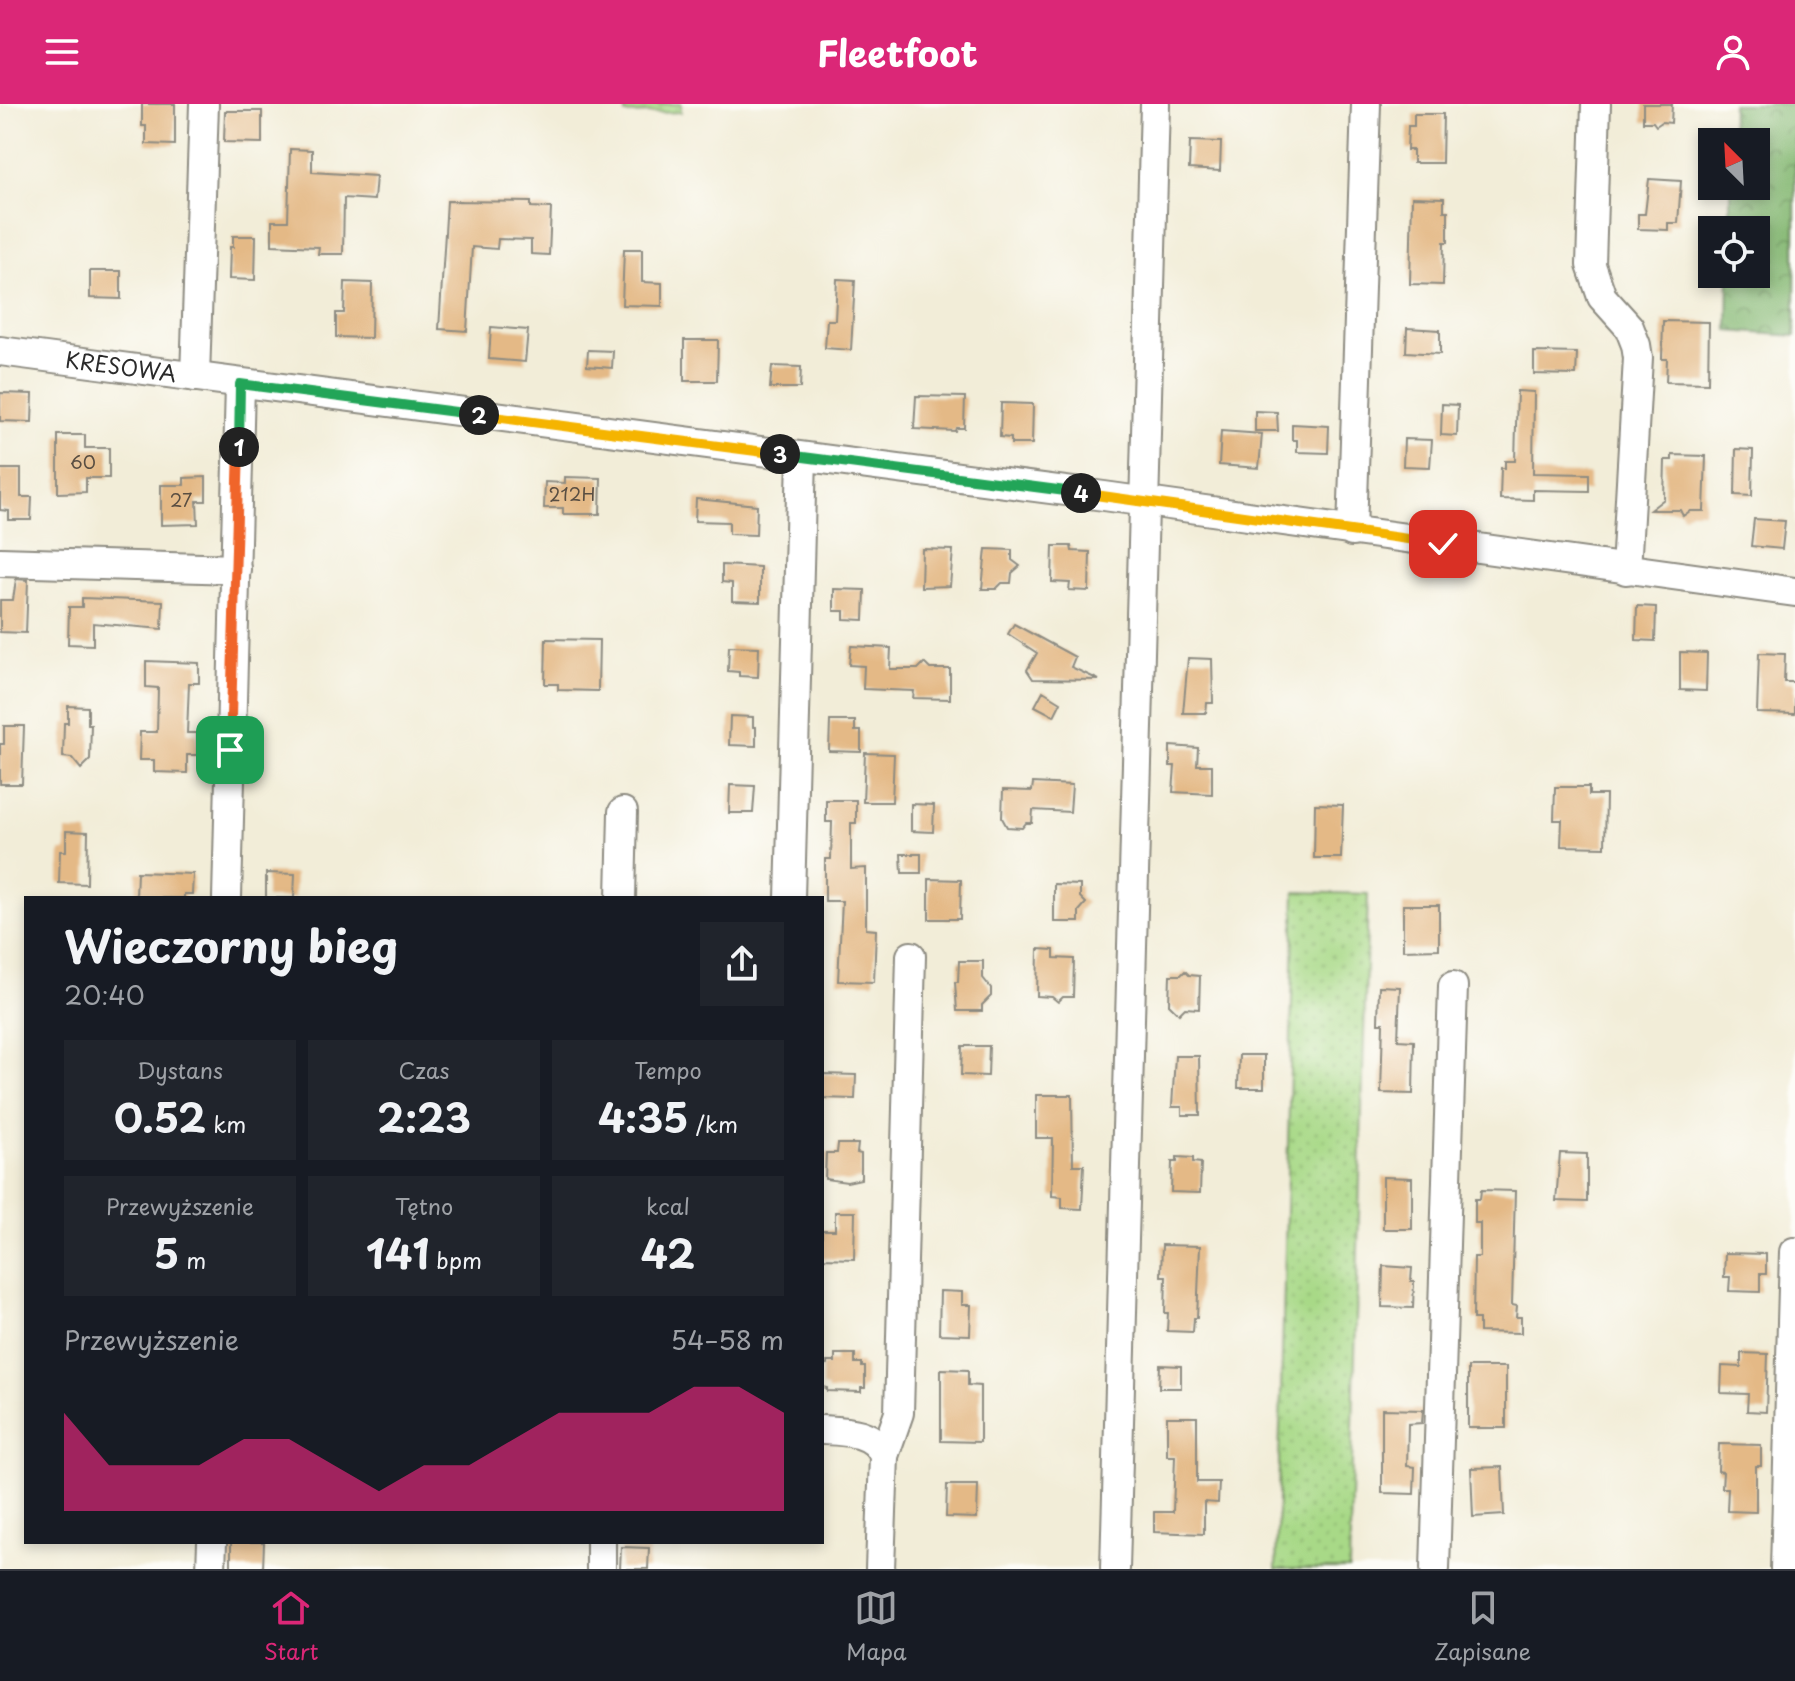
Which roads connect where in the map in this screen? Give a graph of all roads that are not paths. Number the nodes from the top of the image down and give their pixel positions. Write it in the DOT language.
graph roads {
  1 [pos="204,104"];
  2 [pos="1155,104"];
  3 [pos="1366,104"];
  4 [pos="1596,104"];
  5 [pos="0,351"];
  6 [pos="195,377"];
  7 [pos="240,384"];
  8 [pos="802,457"];
  9 [pos="1143,502"];
  10 [pos="1352,532"];
  11 [pos="0,562"];
  12 [pos="236,569"];
  13 [pos="1626,570"];
  14 [pos="1795,592"];
  15 [pos="623,812"];
  16 [pos="227,896"];
  17 [pos="621,896"];
  18 [pos="790,896"];
  19 [pos="911,956"];
  20 [pos="1453,986"];
  21 [pos="1794,1252"];
  22 [pos="824,1430"];
  23 [pos="884,1456"];
  24 [pos="212,1544"];
  25 [pos="601,1544"];
  26 [pos="211,1569"];
  27 [pos="601,1569"];
  28 [pos="880,1569"];
  29 [pos="1115,1569"];
  30 [pos="1435,1569"];
  31 [pos="1785,1569"];
  1 -- 6 [label="street"];
  2 -- 9 [label="street"];
  3 -- 10 [label="street"];
  4 -- 13 [label="street"];
  5 -- 6 [label="street, KRESOWA"];
  6 -- 7 [label="street, KRESOWA"];
  7 -- 8 [label="street, KRESOWA"];
  7 -- 12 [label="street"];
  8 -- 9 [label="street, KRESOWA"];
  8 -- 18 [label="street"];
  9 -- 10 [label="street, KRESOWA"];
  9 -- 29 [label="street"];
  10 -- 13 [label="street, KRESOWA"];
  11 -- 12 [label="street"];
  12 -- 16 [label="street"];
  13 -- 14 [label="street, KRESOWA"];
  15 -- 17 [label="street"];
  19 -- 23 [label="street"];
  20 -- 30 [label="street"];
  21 -- 31 [label="street"];
  22 -- 23 [label="street"];
  23 -- 28 [label="street"];
  24 -- 26 [label="street"];
  25 -- 27 [label="street"];
}
